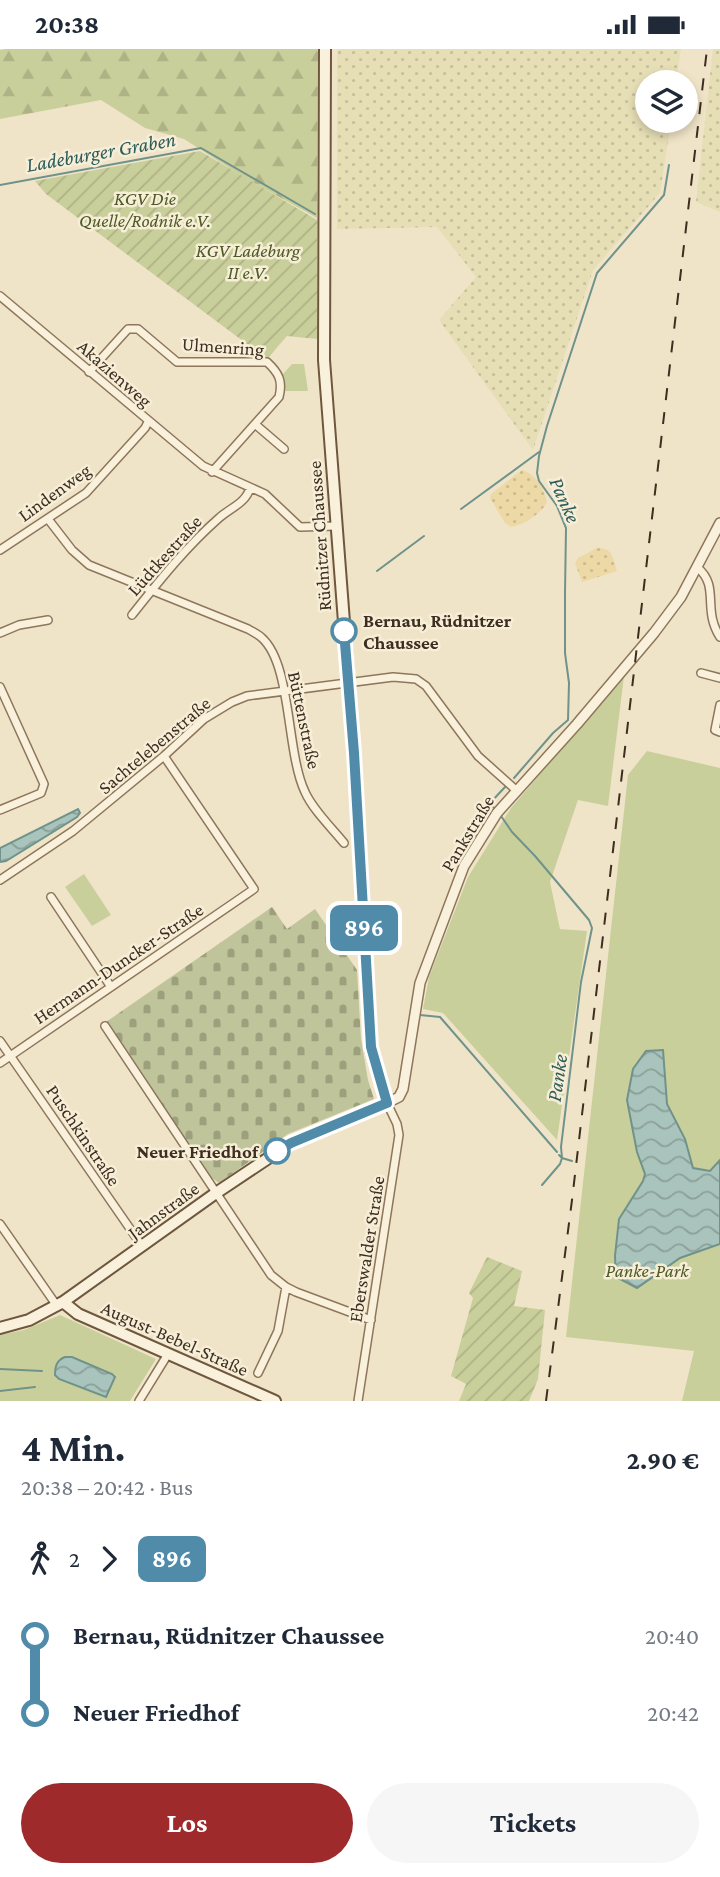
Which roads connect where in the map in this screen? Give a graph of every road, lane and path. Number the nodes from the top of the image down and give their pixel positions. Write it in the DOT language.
graph roads {
  1 [pos="325,49"];
  2 [pos="0,296"];
  3 [pos="89,372"];
  4 [pos="148,422"];
  5 [pos="256,425"];
  6 [pos="284,449"];
  7 [pos="212,472"];
  8 [pos="250,488"];
  9 [pos="48,519"];
  10 [pos="720,523"];
  11 [pos="336,526"];
  12 [pos="1,547"];
  13 [pos="698,568"];
  14 [pos="152,590"];
  15 [pos="132,615"];
  16 [pos="48,620"];
  17 [pos="0,633"];
  18 [pos="720,637"];
  19 [pos="701,673"];
  20 [pos="720,678"];
  21 [pos="349,683"];
  22 [pos="0,687"];
  23 [pos="284,691"];
  24 [pos="720,705"];
  25 [pos="720,732"];
  26 [pos="164,756"];
  27 [pos="516,790"];
  28 [pos="0,810"];
  29 [pos="344,843"];
  30 [pos="0,880"];
  31 [pos="51,897"];
  32 [pos="111,987"];
  33 [pos="105,1026"];
  34 [pos="0,1041"];
  35 [pos="10,1055"];
  36 [pos="0,1063"];
  37 [pos="387,1103"];
  38 [pos="216,1193"];
  39 [pos="0,1224"];
  40 [pos="142,1246"];
  41 [pos="286,1287"];
  42 [pos="60,1304"];
  43 [pos="371,1320"];
  44 [pos="0,1328"];
  45 [pos="168,1354"];
  46 [pos="258,1373"];
  47 [pos="139,1401"];
  48 [pos="275,1401"];
  49 [pos="358,1401"];
  1 -- 11 [label="main road, Rüdnitzer Chaussee"];
  2 -- 3 [label="street, Akazienweg"];
  3 -- 4 [label="street, Akazienweg"];
  3 -- 5 [label="street, Ulmenring"];
  4 -- 7 [label="street, Akazienweg"];
  4 -- 9 [label="street, Lindenweg"];
  5 -- 6 [label="street"];
  5 -- 7 [label="street, Ulmenring"];
  7 -- 8 [label="street, Akazienweg"];
  8 -- 11 [label="street, Akazienweg"];
  8 -- 14 [label="street, Lüdtkestraße"];
  9 -- 12 [label="street, Lindenweg"];
  9 -- 14 [label="street, Büttenstraße"];
  10 -- 13 [label="street, Pankstraße"];
  11 -- 21 [label="main road, Rüdnitzer Chaussee"];
  13 -- 18 [label="street"];
  13 -- 27 [label="street, Pankstraße"];
  14 -- 15 [label="street, Lüdtkestraße"];
  14 -- 23 [label="street, Büttenstraße"];
  16 -- 17 [label="street"];
  19 -- 20 [label="street"];
  21 -- 23 [label="street, Sachtelebenstraße"];
  21 -- 27 [label="street, Sachtelebenstraße"];
  21 -- 37 [label="main road, Rüdnitzer Chaussee"];
  22 -- 28 [label="street"];
  23 -- 26 [label="street, Sachtelebenstraße"];
  23 -- 29 [label="street, Büttenstraße"];
  24 -- 25 [label="street"];
  26 -- 30 [label="street, Sachtelebenstraße"];
  26 -- 32 [label="street, Hermann-Duncker-Straße"];
  27 -- 37 [label="street, Pankstraße"];
  31 -- 32 [label="street"];
  32 -- 35 [label="street, Hermann-Duncker-Straße"];
  33 -- 38 [label="street"];
  34 -- 35 [label="street, Puschkinstraße"];
  35 -- 36 [label="street, Hermann-Duncker-Straße"];
  35 -- 40 [label="street, Puschkinstraße"];
  37 -- 38 [label="main road, Jahnstraße"];
  37 -- 43 [label="street, Eberswalder Straße"];
  38 -- 40 [label="main road, Jahnstraße"];
  38 -- 41 [label="street"];
  39 -- 42 [label="street"];
  40 -- 42 [label="main road, Jahnstraße"];
  41 -- 43 [label="street"];
  41 -- 46 [label="street"];
  42 -- 44 [label="main road, Jahnstraße"];
  42 -- 45 [label="main road, August-Bebel-Straße"];
  43 -- 49 [label="street, Eberswalder Straße"];
  45 -- 47 [label="street"];
  45 -- 48 [label="main road, August-Bebel-Straße"];
}
